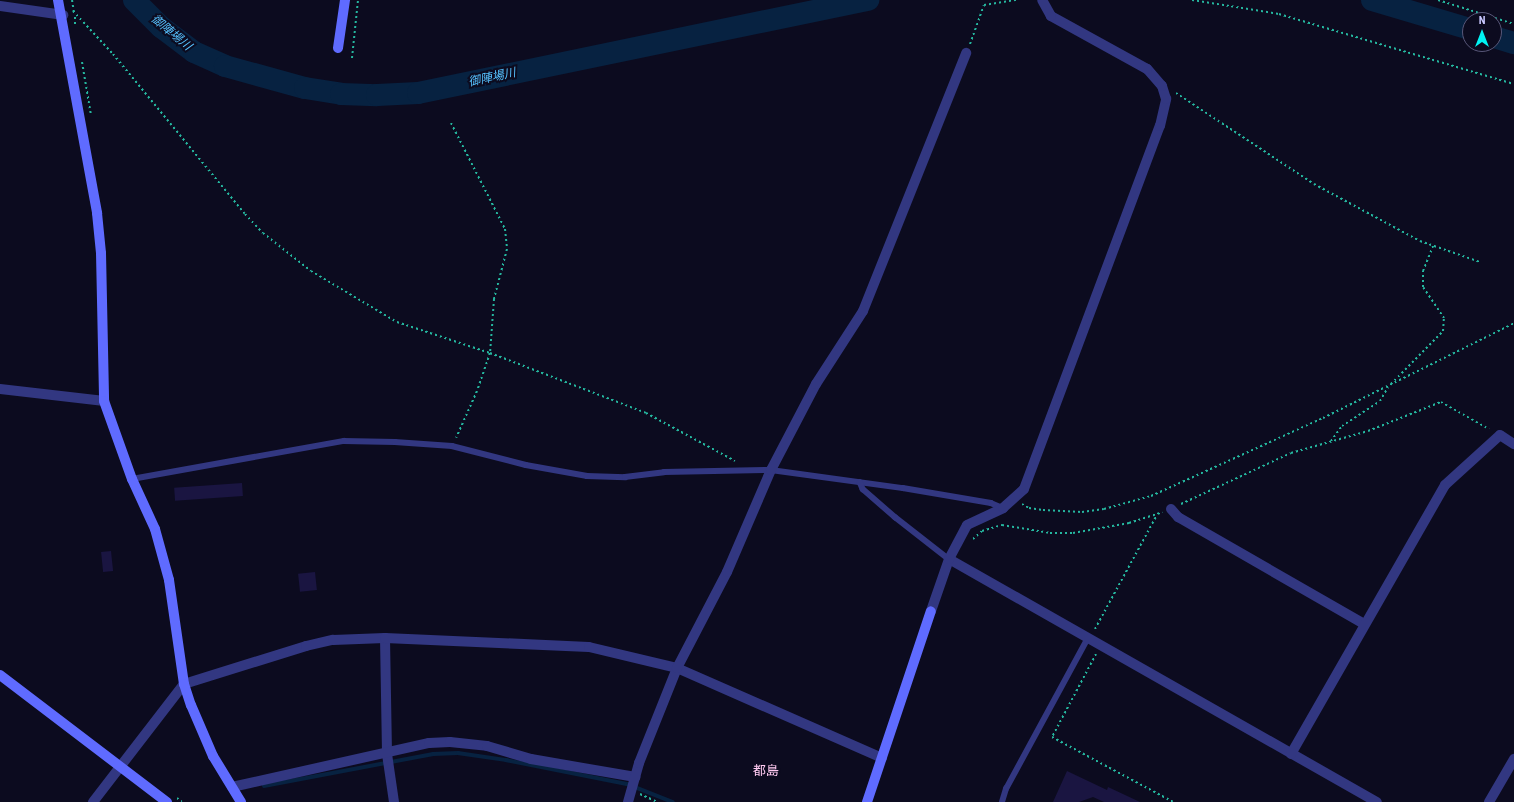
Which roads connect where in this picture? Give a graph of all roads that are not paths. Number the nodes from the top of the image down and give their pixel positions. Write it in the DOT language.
graph roads {
  1 [pos="58,0"];
  2 [pos="345,0"];
  3 [pos="1042,0"];
  4 [pos="0,6"];
  5 [pos="66,12"];
  6 [pos="338,48"];
  7 [pos="966,53"];
  8 [pos="0,389"];
  9 [pos="104,401"];
  10 [pos="1514,444"];
  11 [pos="770,470"];
  12 [pos="132,478"];
  13 [pos="860,482"];
  14 [pos="1003,508"];
  15 [pos="1171,509"];
  16 [pos="949,559"];
  17 [pos="1364,624"];
  18 [pos="385,638"];
  19 [pos="1088,638"];
  20 [pos="678,668"];
  21 [pos="0,675"];
  22 [pos="184,684"];
  23 [pos="387,754"];
  24 [pos="1291,754"];
  25 [pos="882,758"];
  26 [pos="1514,759"];
  27 [pos="121,766"];
  28 [pos="635,777"];
  29 [pos="232,786"];
  30 [pos="93,802"];
  31 [pos="167,802"];
  32 [pos="241,802"];
  33 [pos="394,802"];
  34 [pos="628,802"];
  35 [pos="867,802"];
  36 [pos="1002,802"];
  37 [pos="1377,802"];
  38 [pos="1489,802"];
  1 -- 5 [label="street"];
  2 -- 6 [label="street"];
  3 -- 14 [label="street"];
  4 -- 5 [label="street"];
  5 -- 9 [label="street"];
  7 -- 11 [label="street"];
  8 -- 9 [label="street"];
  9 -- 12 [label="street"];
  10 -- 17 [label="street"];
  11 -- 12 [label="lane"];
  11 -- 13 [label="lane"];
  11 -- 20 [label="street"];
  12 -- 22 [label="street"];
  13 -- 14 [label="lane"];
  13 -- 16 [label="lane"];
  14 -- 16 [label="street"];
  15 -- 17 [label="street"];
  16 -- 19 [label="street"];
  16 -- 25 [label="street"];
  17 -- 24 [label="street"];
  18 -- 20 [label="street"];
  18 -- 22 [label="street"];
  18 -- 23 [label="street"];
  19 -- 24 [label="street"];
  19 -- 36 [label="lane"];
  20 -- 25 [label="street"];
  20 -- 28 [label="street"];
  21 -- 27 [label="street"];
  22 -- 27 [label="street"];
  22 -- 29 [label="street"];
  23 -- 28 [label="street"];
  23 -- 29 [label="street"];
  23 -- 33 [label="street"];
  24 -- 37 [label="street"];
  25 -- 35 [label="street"];
  26 -- 38 [label="street"];
  27 -- 30 [label="street"];
  27 -- 31 [label="street"];
  28 -- 34 [label="street"];
  29 -- 32 [label="street"];
}
